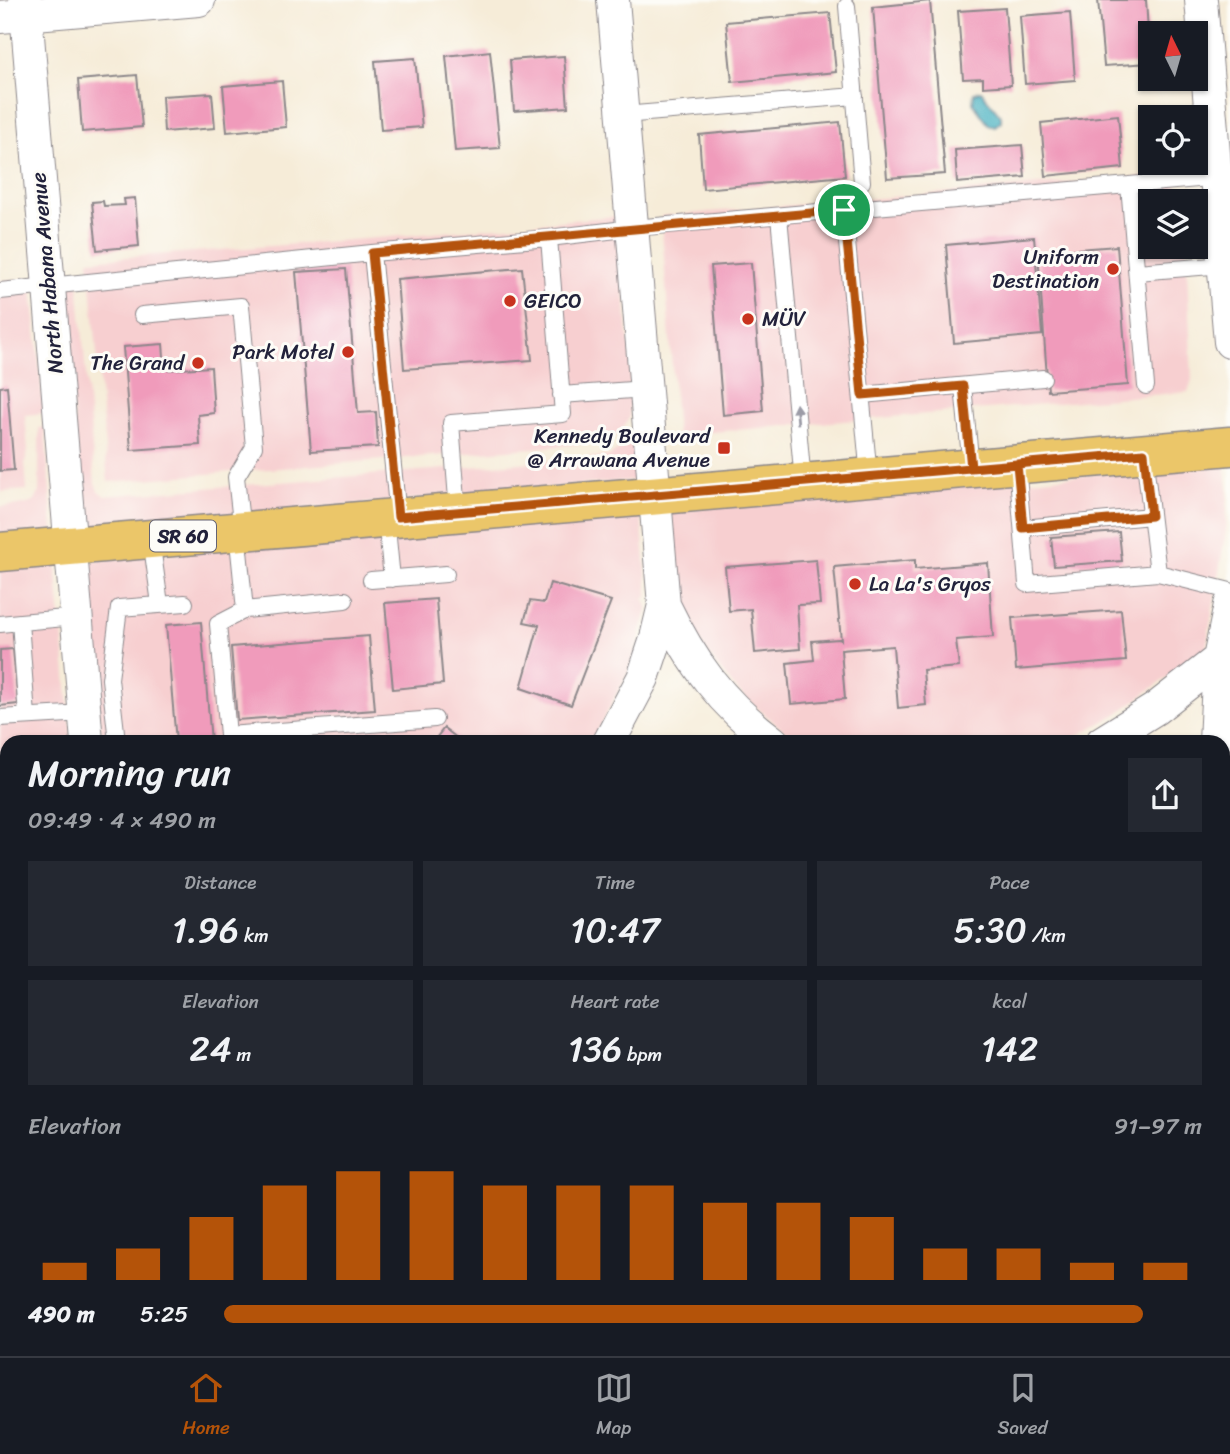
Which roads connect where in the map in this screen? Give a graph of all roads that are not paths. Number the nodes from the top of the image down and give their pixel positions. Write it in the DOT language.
graph roads {
  1 [pos="199,0"];
  2 [pos="612,0"];
  3 [pos="1201,0"];
  4 [pos="847,6"];
  5 [pos="17,11"];
  6 [pos="855,96"];
  7 [pos="623,115"];
  8 [pos="1223,177"];
  9 [pos="863,182"];
  10 [pos="1129,185"];
  11 [pos="844,210"];
  12 [pos="779,216"];
  13 [pos="633,228"];
  14 [pos="549,238"];
  15 [pos="372,253"];
  16 [pos="1224,265"];
  17 [pos="1137,272"];
  18 [pos="48,286"];
  19 [pos="0,291"];
  20 [pos="142,315"];
  21 [pos="1230,342"];
  22 [pos="1043,378"];
  23 [pos="963,386"];
  24 [pos="1146,386"];
  25 [pos="646,389"];
  26 [pos="561,395"];
  27 [pos="862,395"];
  28 [pos="1230,446"];
  29 [pos="1144,453"];
  30 [pos="1017,464"];
  31 [pos="971,468"];
  32 [pos="869,477"];
  33 [pos="803,482"];
  34 [pos="655,495"];
  35 [pos="458,512"];
  36 [pos="1151,516"];
  37 [pos="392,518"];
  38 [pos="1023,528"];
  39 [pos="240,531"];
  40 [pos="151,539"];
  41 [pos="70,546"];
  42 [pos="0,552"];
  43 [pos="1158,573"];
  44 [pos="446,574"];
  45 [pos="392,579"];
  46 [pos="372,580"];
  47 [pos="1230,591"];
  48 [pos="345,600"];
  49 [pos="185,603"];
  50 [pos="160,604"];
  51 [pos="664,605"];
  52 [pos="1230,605"];
  53 [pos="245,610"];
  54 [pos="77,617"];
  55 [pos="20,622"];
  56 [pos="0,624"];
  57 [pos="1219,659"];
  58 [pos="96,680"];
  59 [pos="27,716"];
  60 [pos="0,718"];
  61 [pos="435,719"];
  62 [pos="96,732"];
  63 [pos="613,735"];
  64 [pos="765,735"];
  65 [pos="1113,735"];
  66 [pos="1215,735"];
  1 -- 5 [label="street"];
  2 -- 7 [label="street"];
  3 -- 8 [label="street"];
  4 -- 6 [label="lane"];
  5 -- 18 [label="street, North Habana Avenue"];
  6 -- 7 [label="lane"];
  6 -- 9 [label="lane"];
  7 -- 13 [label="street"];
  8 -- 10 [label="lane"];
  8 -- 16 [label="street"];
  10 -- 11 [label="lane"];
  10 -- 17 [label="lane"];
  11 -- 12 [label="lane"];
  11 -- 27 [label="lane"];
  12 -- 13 [label="lane"];
  33 -- 12 [label="lane, one-way"];
  13 -- 14 [label="lane"];
  13 -- 25 [label="street"];
  14 -- 15 [label="lane"];
  14 -- 26 [label="lane"];
  15 -- 18 [label="lane"];
  15 -- 37 [label="lane"];
  16 -- 17 [label="lane"];
  16 -- 21 [label="street"];
  17 -- 24 [label="lane"];
  18 -- 19 [label="lane"];
  18 -- 41 [label="street, North Habana Avenue"];
  20 -- 39 [label="lane"];
  22 -- 23 [label="lane"];
  23 -- 27 [label="lane"];
  23 -- 31 [label="lane"];
  25 -- 26 [label="lane"];
  25 -- 34 [label="street"];
  26 -- 35 [label="lane"];
  27 -- 32 [label="lane"];
  28 -- 29 [label="main road, SR 60"];
  29 -- 30 [label="main road, SR 60"];
  29 -- 36 [label="lane"];
  30 -- 31 [label="main road, SR 60"];
  30 -- 38 [label="lane"];
  31 -- 32 [label="main road, SR 60"];
  32 -- 33 [label="main road, SR 60"];
  33 -- 34 [label="main road, SR 60"];
  34 -- 35 [label="main road, SR 60"];
  34 -- 51 [label="street"];
  35 -- 37 [label="main road, SR 60"];
  36 -- 38 [label="lane"];
  36 -- 43 [label="lane"];
  37 -- 39 [label="main road, SR 60"];
  37 -- 45 [label="lane"];
  38 -- 43 [label="lane"];
  39 -- 40 [label="main road, SR 60"];
  39 -- 53 [label="lane"];
  40 -- 41 [label="main road, SR 60"];
  40 -- 50 [label="lane"];
  41 -- 42 [label="main road, SR 60"];
  41 -- 54 [label="street, North Habana Avenue"];
  43 -- 47 [label="lane"];
  44 -- 45 [label="lane"];
  45 -- 46 [label="lane"];
  48 -- 53 [label="lane"];
  49 -- 50 [label="lane"];
  50 -- 58 [label="lane"];
  51 -- 63 [label="street"];
  51 -- 64 [label="street"];
  52 -- 57 [label="street"];
  53 -- 61 [label="lane"];
  54 -- 55 [label="lane"];
  54 -- 58 [label="street, North Habana Avenue"];
  55 -- 56 [label="lane"];
  55 -- 59 [label="lane"];
  57 -- 65 [label="street"];
  57 -- 66 [label="street"];
  58 -- 62 [label="street, North Habana Avenue"];
  58 -- 62 [label="lane"];
  59 -- 60 [label="lane"];
  59 -- 62 [label="lane"];
}
